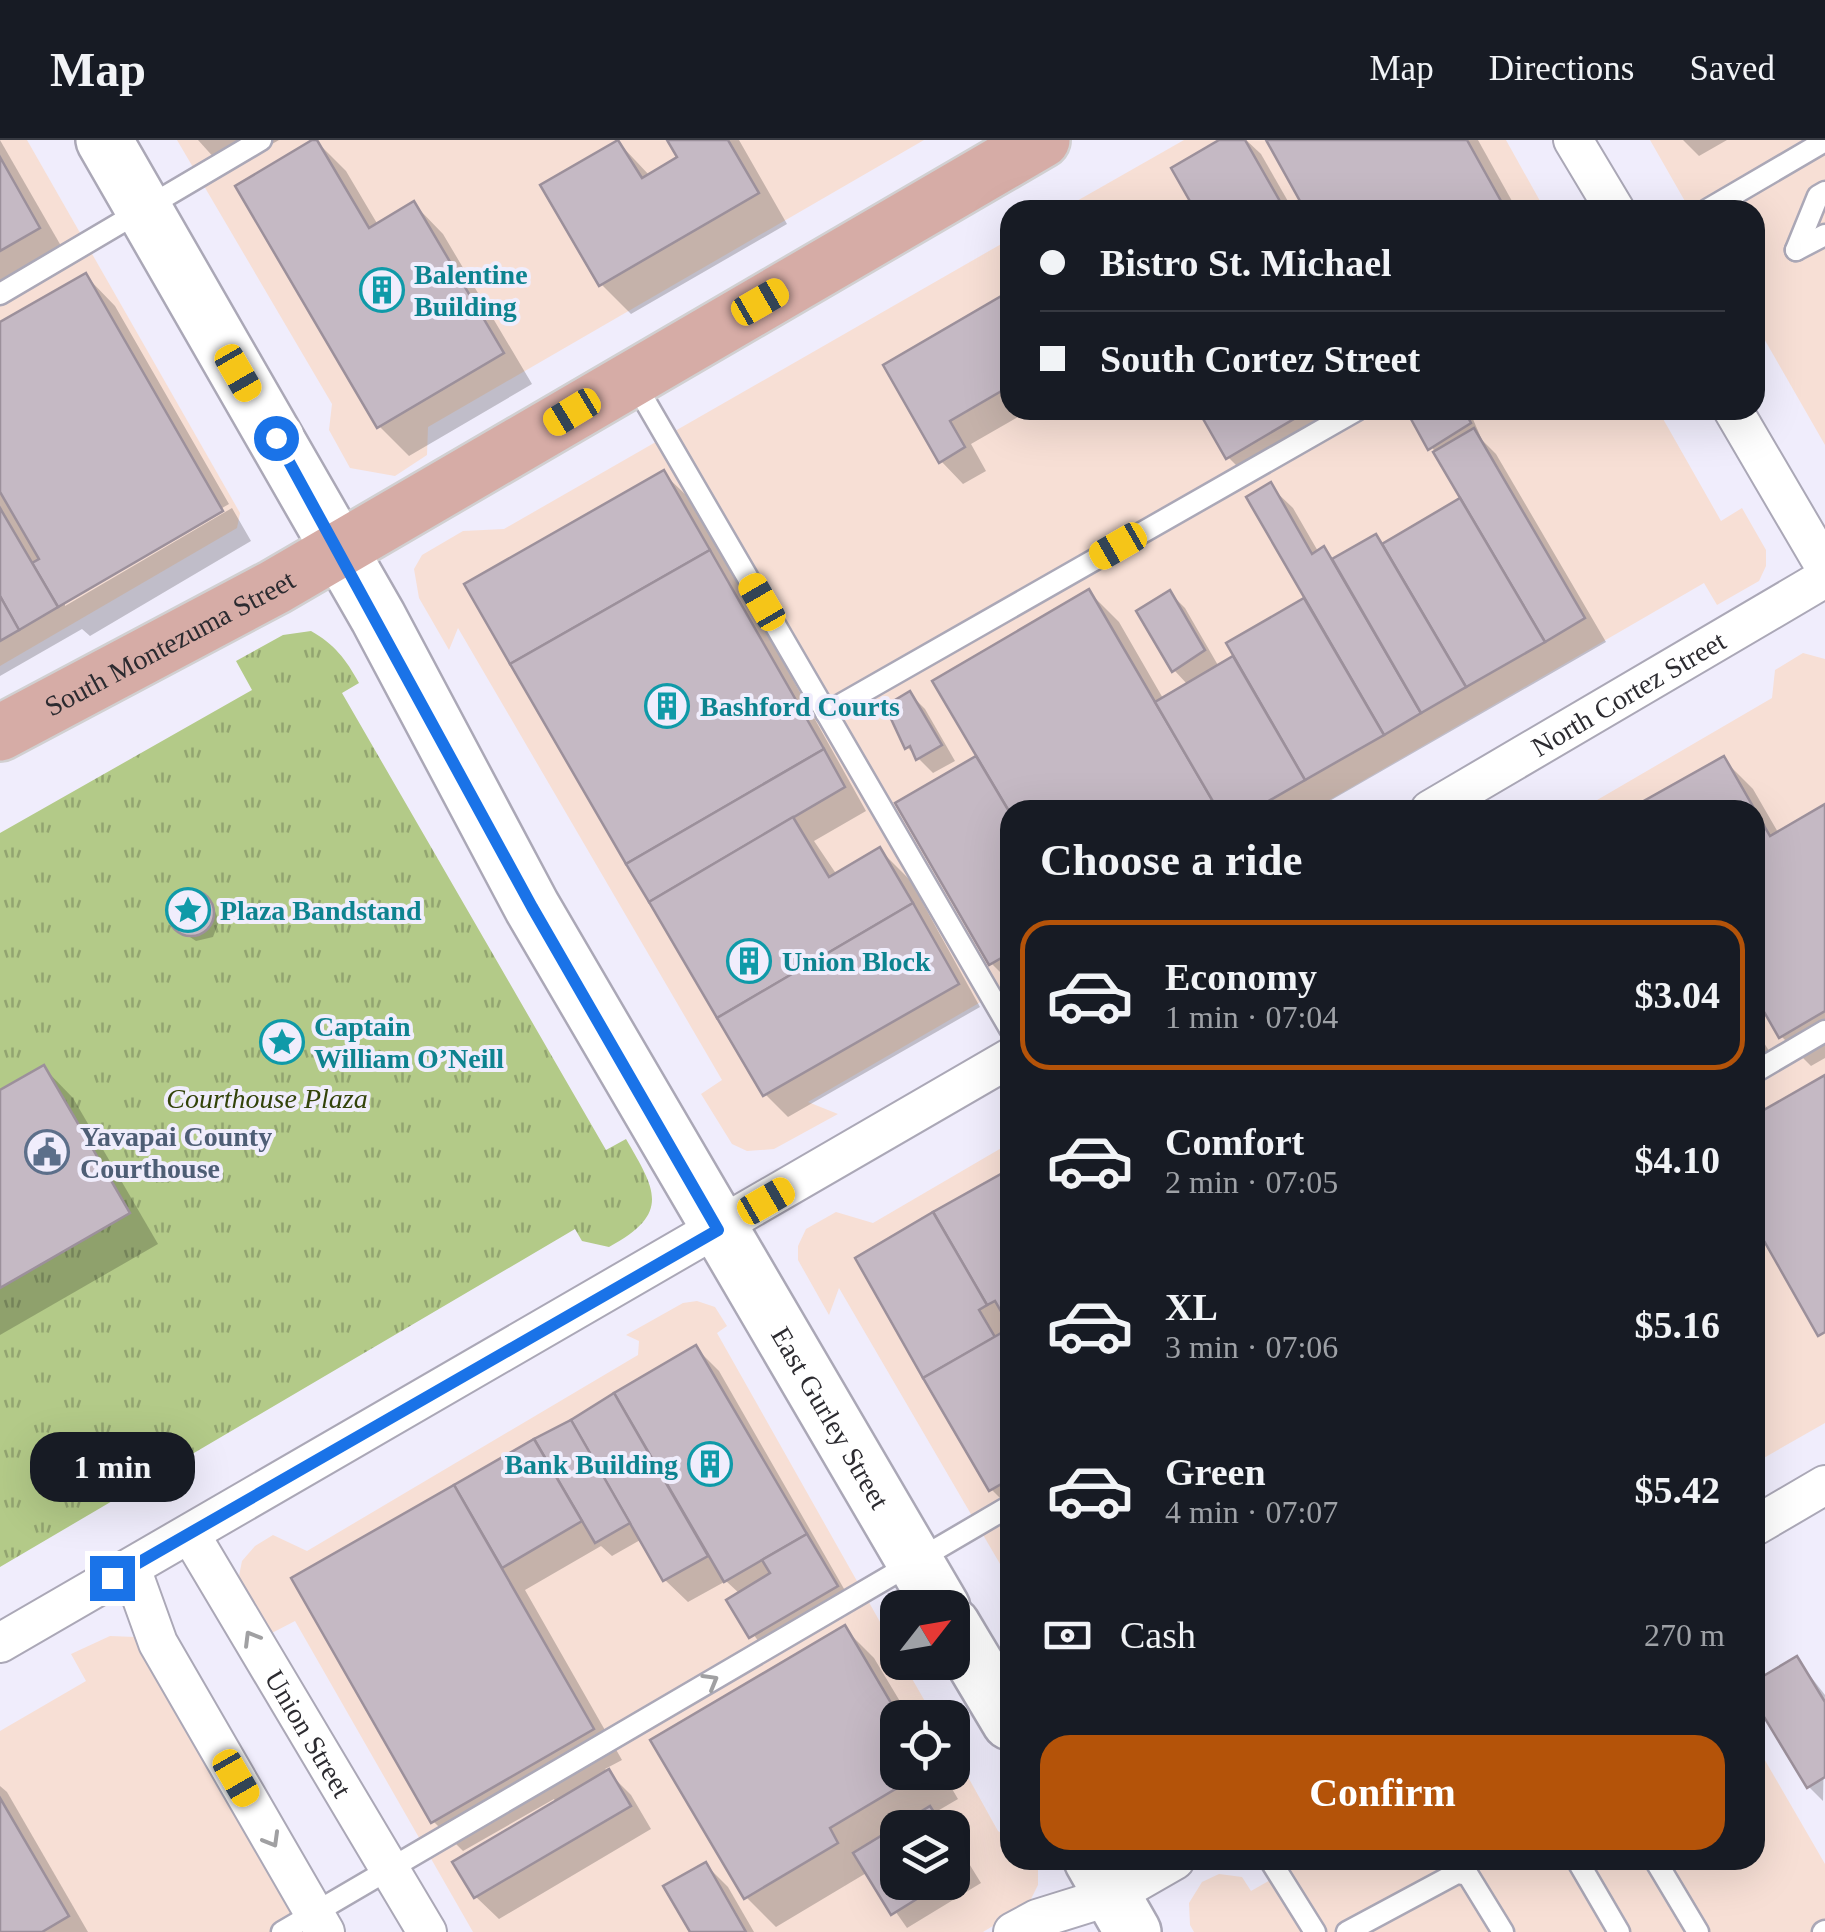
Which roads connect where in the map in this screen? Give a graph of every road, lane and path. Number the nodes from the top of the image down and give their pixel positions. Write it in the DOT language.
graph roads {
  1 [pos="104,140"];
  2 [pos="261,140"];
  3 [pos="1042,140"];
  4 [pos="1574,140"];
  5 [pos="1825,141"];
  6 [pos="1825,192"];
  7 [pos="1608,200"];
  8 [pos="1724,200"];
  9 [pos="144,210"];
  10 [pos="1825,216"];
  11 [pos="1825,235"];
  12 [pos="1825,247"];
  13 [pos="1796,250"];
  14 [pos="0,294"];
  15 [pos="631,377"];
  16 [pos="1339,420"];
  17 [pos="1738,420"];
  18 [pos="339,550"];
  19 [pos="1825,567"];
  20 [pos="1825,578"];
  21 [pos="826,712"];
  22 [pos="0,732"];
  23 [pos="1447,800"];
  24 [pos="1000,1012"];
  25 [pos="1825,1031"];
  26 [pos="1000,1064"];
  27 [pos="1765,1066"];
  28 [pos="718,1230"];
  29 [pos="1825,1485"];
  30 [pos="1000,1512"];
  31 [pos="1765,1520"];
  32 [pos="190,1534"];
  33 [pos="914,1562"];
  34 [pos="131,1568"];
  35 [pos="931,1590"];
  36 [pos="0,1643"];
  37 [pos="970,1655"];
  38 [pos="1000,1705"];
  39 [pos="390,1869"];
  40 [pos="1157,1870"];
  41 [pos="1276,1870"];
  42 [pos="1583,1870"];
  43 [pos="1661,1870"];
  44 [pos="1113,1896"];
  45 [pos="320,1923"];
  46 [pos="282,1932"];
  47 [pos="427,1932"];
  48 [pos="1013,1932"];
  49 [pos="1314,1932"];
  50 [pos="1347,1932"];
  51 [pos="1503,1932"];
  52 [pos="1619,1932"];
  53 [pos="1698,1932"];
  1 -- 9 [label="main road, East Gurley Street"];
  2 -- 9 [label="lane"];
  3 -- 15 [label="main road, South Montezuma Street"];
  4 -- 7 [label="street"];
  5 -- 8 [label="lane"];
  6 -- 13 [label="lane"];
  9 -- 14 [label="lane"];
  9 -- 18 [label="main road, East Gurley Street"];
  10 -- 13 [label="lane"];
  11 -- 13 [label="lane"];
  12 -- 13 [label="lane"];
  15 -- 18 [label="main road, South Montezuma Street"];
  15 -- 21 [label="lane"];
  16 -- 21 [label="lane"];
  17 -- 19 [label="street"];
  18 -- 22 [label="main road, South Montezuma Street"];
  18 -- 28 [label="main road, East Gurley Street"];
  20 -- 23 [label="street, North Cortez Street"];
  21 -- 24 [label="lane"];
  25 -- 27 [label="lane"];
  26 -- 28 [label="street"];
  28 -- 32 [label="street"];
  28 -- 33 [label="main road, East Gurley Street"];
  29 -- 31 [label="street"];
  30 -- 33 [label="lane"];
  32 -- 34 [label="street"];
  39 -- 32 [label="street, Union Street, one-way"];
  33 -- 35 [label="main road, East Gurley Street"];
  39 -- 33 [label="lane, one-way"];
  34 -- 36 [label="street"];
  34 -- 45 [label="street, one-way"];
  37 -- 38 [label="main road"];
  39 -- 45 [label="lane"];
  39 -- 47 [label="street, Union Street"];
  40 -- 44 [label="street"];
  41 -- 49 [label="lane"];
  42 -- 52 [label="lane"];
  43 -- 53 [label="lane"];
  44 -- 48 [label="street"];
  45 -- 46 [label="lane"];
  50 -- 51 [label="lane"];
}
